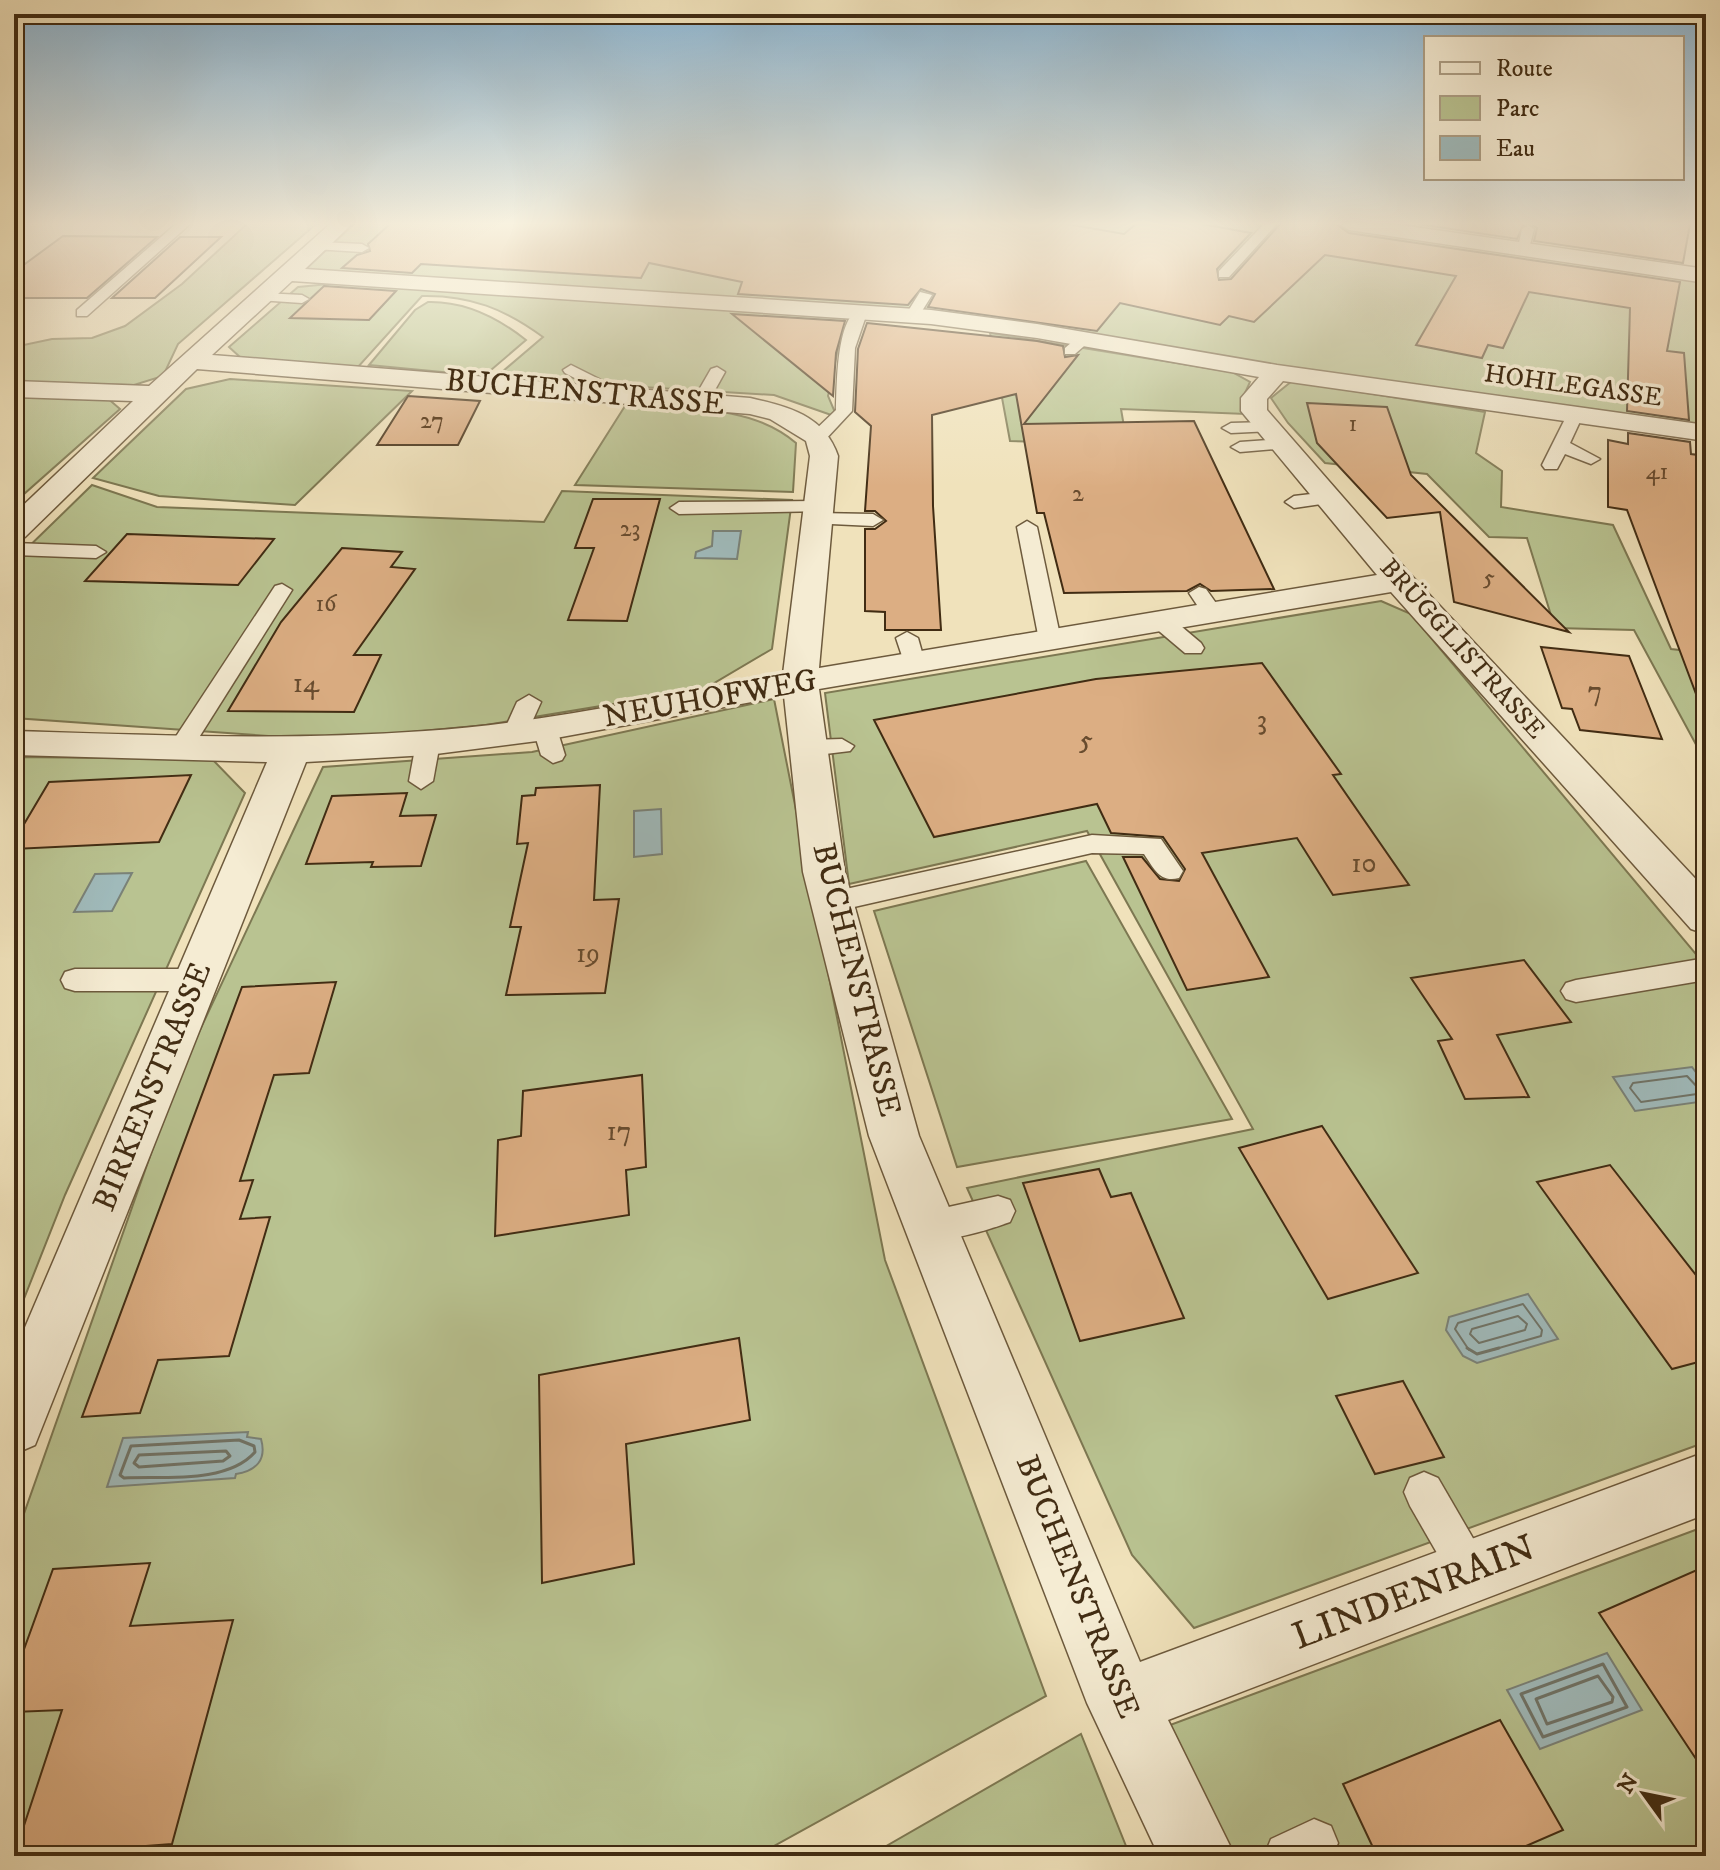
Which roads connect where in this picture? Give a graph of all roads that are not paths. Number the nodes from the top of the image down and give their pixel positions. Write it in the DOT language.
graph roads {
  1 [pos="248,311"];
  2 [pos="835,311"];
  3 [pos="875,311"];
  4 [pos="940,311"];
  5 [pos="860,313"];
  6 [pos="195,361"];
  7 [pos="571,370"];
  8 [pos="1277,373"];
  9 [pos="14,389"];
  10 [pos="155,394"];
  11 [pos="619,395"];
  12 [pos="1575,415"];
  13 [pos="1231,428"];
  14 [pos="1706,433"];
  15 [pos="1275,436"];
  16 [pos="818,437"];
  17 [pos="1561,445"];
  18 [pos="1240,447"];
  19 [pos="1591,459"];
  20 [pos="1551,465"];
  21 [pos="679,508"];
  22 [pos="24,512"];
  23 [pos="818,513"];
  24 [pos="873,520"];
  25 [pos="1027,527"];
  26 [pos="14,531"];
  27 [pos="14,549"];
  28 [pos="96,552"];
  29 [pos="1399,581"];
  30 [pos="282,590"];
  31 [pos="1161,621"];
  32 [pos="1050,640"];
  33 [pos="1193,648"];
  34 [pos="800,682"];
  35 [pos="14,743"];
  36 [pos="428,743"];
  37 [pos="181,747"];
  38 [pos="291,751"];
  39 [pos="421,781"];
  40 [pos="1170,871"];
  41 [pos="832,902"];
  42 [pos="1706,918"];
  43 [pos="1706,969"];
  44 [pos="75,980"];
  45 [pos="197,980"];
  46 [pos="1576,991"];
  47 [pos="998,1211"];
  48 [pos="929,1225"];
  49 [pos="14,1424"];
  50 [pos="1706,1483"];
  51 [pos="1424,1492"];
  52 [pos="1471,1571"];
  53 [pos="1122,1703"];
  54 [pos="1198,1856"];
  1 -- 6 [label="street"];
  2 -- 5 [label="street, HOHLEGASSE"];
  3 -- 5 [label="street, HOHLEGASSE"];
  4 -- 8 [label="street, HOHLEGASSE"];
  5 -- 16 [label="lane"];
  6 -- 10 [label="street"];
  6 -- 11 [label="street, BUCHENSTRASSE"];
  7 -- 11 [label="lane"];
  8 -- 12 [label="street, HOHLEGASSE"];
  8 -- 15 [label="street, BRÜGGLISTRASSE"];
  9 -- 10 [label="street"];
  10 -- 22 [label="street"];
  11 -- 16 [label="street, BUCHENSTRASSE"];
  12 -- 14 [label="street, HOHLEGASSE"];
  12 -- 17 [label="lane"];
  13 -- 15 [label="lane"];
  15 -- 18 [label="lane"];
  15 -- 29 [label="street, BRÜGGLISTRASSE"];
  16 -- 23 [label="street, BUCHENSTRASSE"];
  17 -- 19 [label="lane"];
  17 -- 20 [label="lane"];
  21 -- 23 [label="lane"];
  22 -- 26 [label="street"];
  23 -- 24 [label="lane"];
  23 -- 34 [label="street, BUCHENSTRASSE"];
  25 -- 32 [label="lane"];
  27 -- 28 [label="lane"];
  29 -- 31 [label="street, NEUHOFWEG"];
  29 -- 42 [label="street, BRÜGGLISTRASSE"];
  30 -- 37 [label="lane"];
  31 -- 32 [label="street, NEUHOFWEG"];
  31 -- 33 [label="lane"];
  32 -- 34 [label="street, NEUHOFWEG"];
  34 -- 36 [label="street, NEUHOFWEG"];
  34 -- 41 [label="street, BUCHENSTRASSE"];
  35 -- 37 [label="street, NEUHOFWEG"];
  36 -- 38 [label="street, NEUHOFWEG"];
  36 -- 39 [label="lane"];
  37 -- 38 [label="street, NEUHOFWEG"];
  38 -- 45 [label="street, BIRKENSTRASSE"];
  40 -- 41 [label="lane"];
  41 -- 48 [label="street, BUCHENSTRASSE"];
  43 -- 46 [label="lane"];
  44 -- 45 [label="lane"];
  45 -- 49 [label="street, BIRKENSTRASSE"];
  47 -- 48 [label="lane"];
  48 -- 53 [label="street, BUCHENSTRASSE"];
  50 -- 52 [label="street, LINDENRAIN"];
  51 -- 52 [label="lane"];
  52 -- 53 [label="street, LINDENRAIN"];
  53 -- 54 [label="street, BUCHENSTRASSE"];
}
